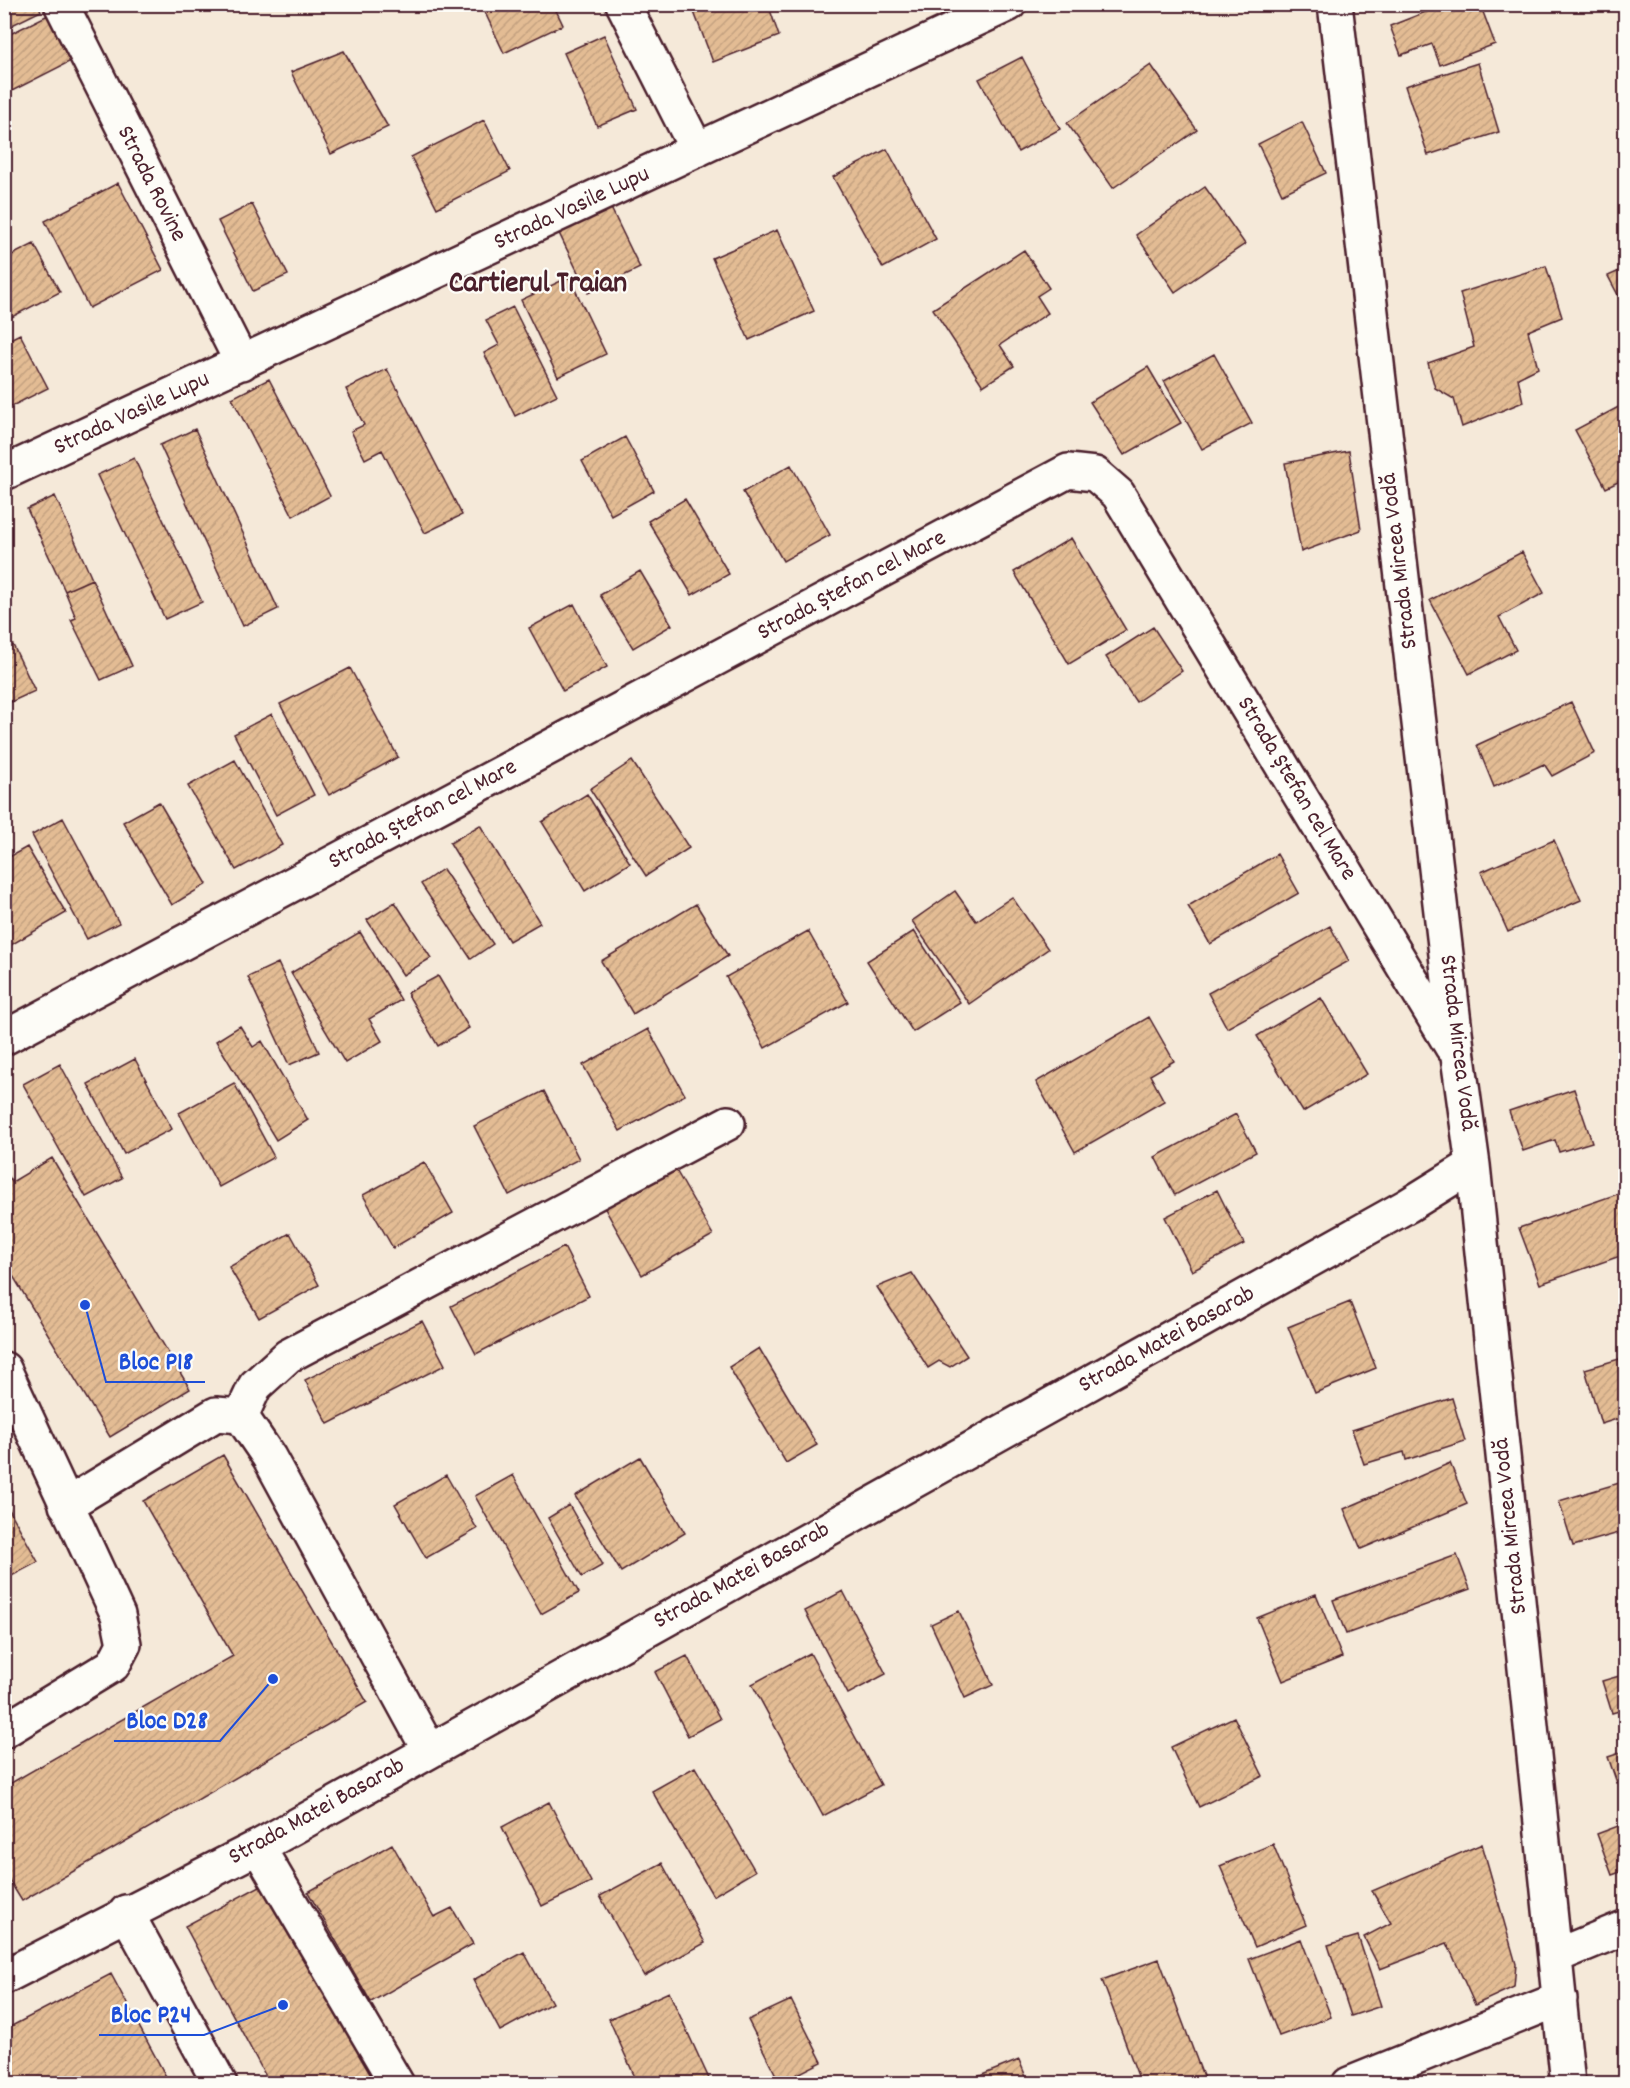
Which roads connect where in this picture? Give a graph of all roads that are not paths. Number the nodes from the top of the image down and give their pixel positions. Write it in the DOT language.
graph roads {
  1 [pos="61,4"];
  2 [pos="623,4"];
  3 [pos="1009,4"];
  4 [pos="1335,4"];
  5 [pos="697,150"];
  6 [pos="242,363"];
  7 [pos="4,474"];
  8 [pos="4,1038"];
  9 [pos="1458,1057"];
  10 [pos="728,1123"];
  11 [pos="1473,1165"];
  12 [pos="4,1369"];
  13 [pos="241,1416"];
  14 [pos="66,1505"];
  15 [pos="4,1731"];
  16 [pos="429,1750"];
  17 [pos="258,1847"];
  18 [pos="126,1912"];
  19 [pos="1626,1927"];
  20 [pos="1556,1956"];
  21 [pos="4,1977"];
  22 [pos="1560,1999"];
  23 [pos="220,2084"];
  24 [pos="397,2084"];
  25 [pos="1349,2084"];
  26 [pos="1568,2084"];
  1 -- 6 [label="street, Strada Rovine"];
  2 -- 5 [label="street"];
  3 -- 5 [label="street, Strada Vasile Lupu"];
  4 -- 9 [label="street, Strada Mircea Vodă"];
  5 -- 6 [label="street, Strada Vasile Lupu"];
  6 -- 7 [label="street, Strada Vasile Lupu"];
  8 -- 9 [label="street, Strada Ștefan cel Mare"];
  9 -- 11 [label="street, Strada Mircea Vodă"];
  10 -- 13 [label="street"];
  11 -- 16 [label="street, Strada Matei Basarab"];
  11 -- 20 [label="street, Strada Mircea Vodă"];
  12 -- 14 [label="street"];
  13 -- 14 [label="street"];
  13 -- 16 [label="street"];
  14 -- 15 [label="street"];
  16 -- 17 [label="street, Strada Matei Basarab"];
  17 -- 18 [label="street, Strada Matei Basarab"];
  17 -- 24 [label="street"];
  18 -- 21 [label="street, Strada Matei Basarab"];
  18 -- 23 [label="street"];
  19 -- 20 [label="street"];
  20 -- 22 [label="street, Strada Mircea Vodă"];
  22 -- 25 [label="street"];
  22 -- 26 [label="street, Strada Mircea Vodă"];
}
